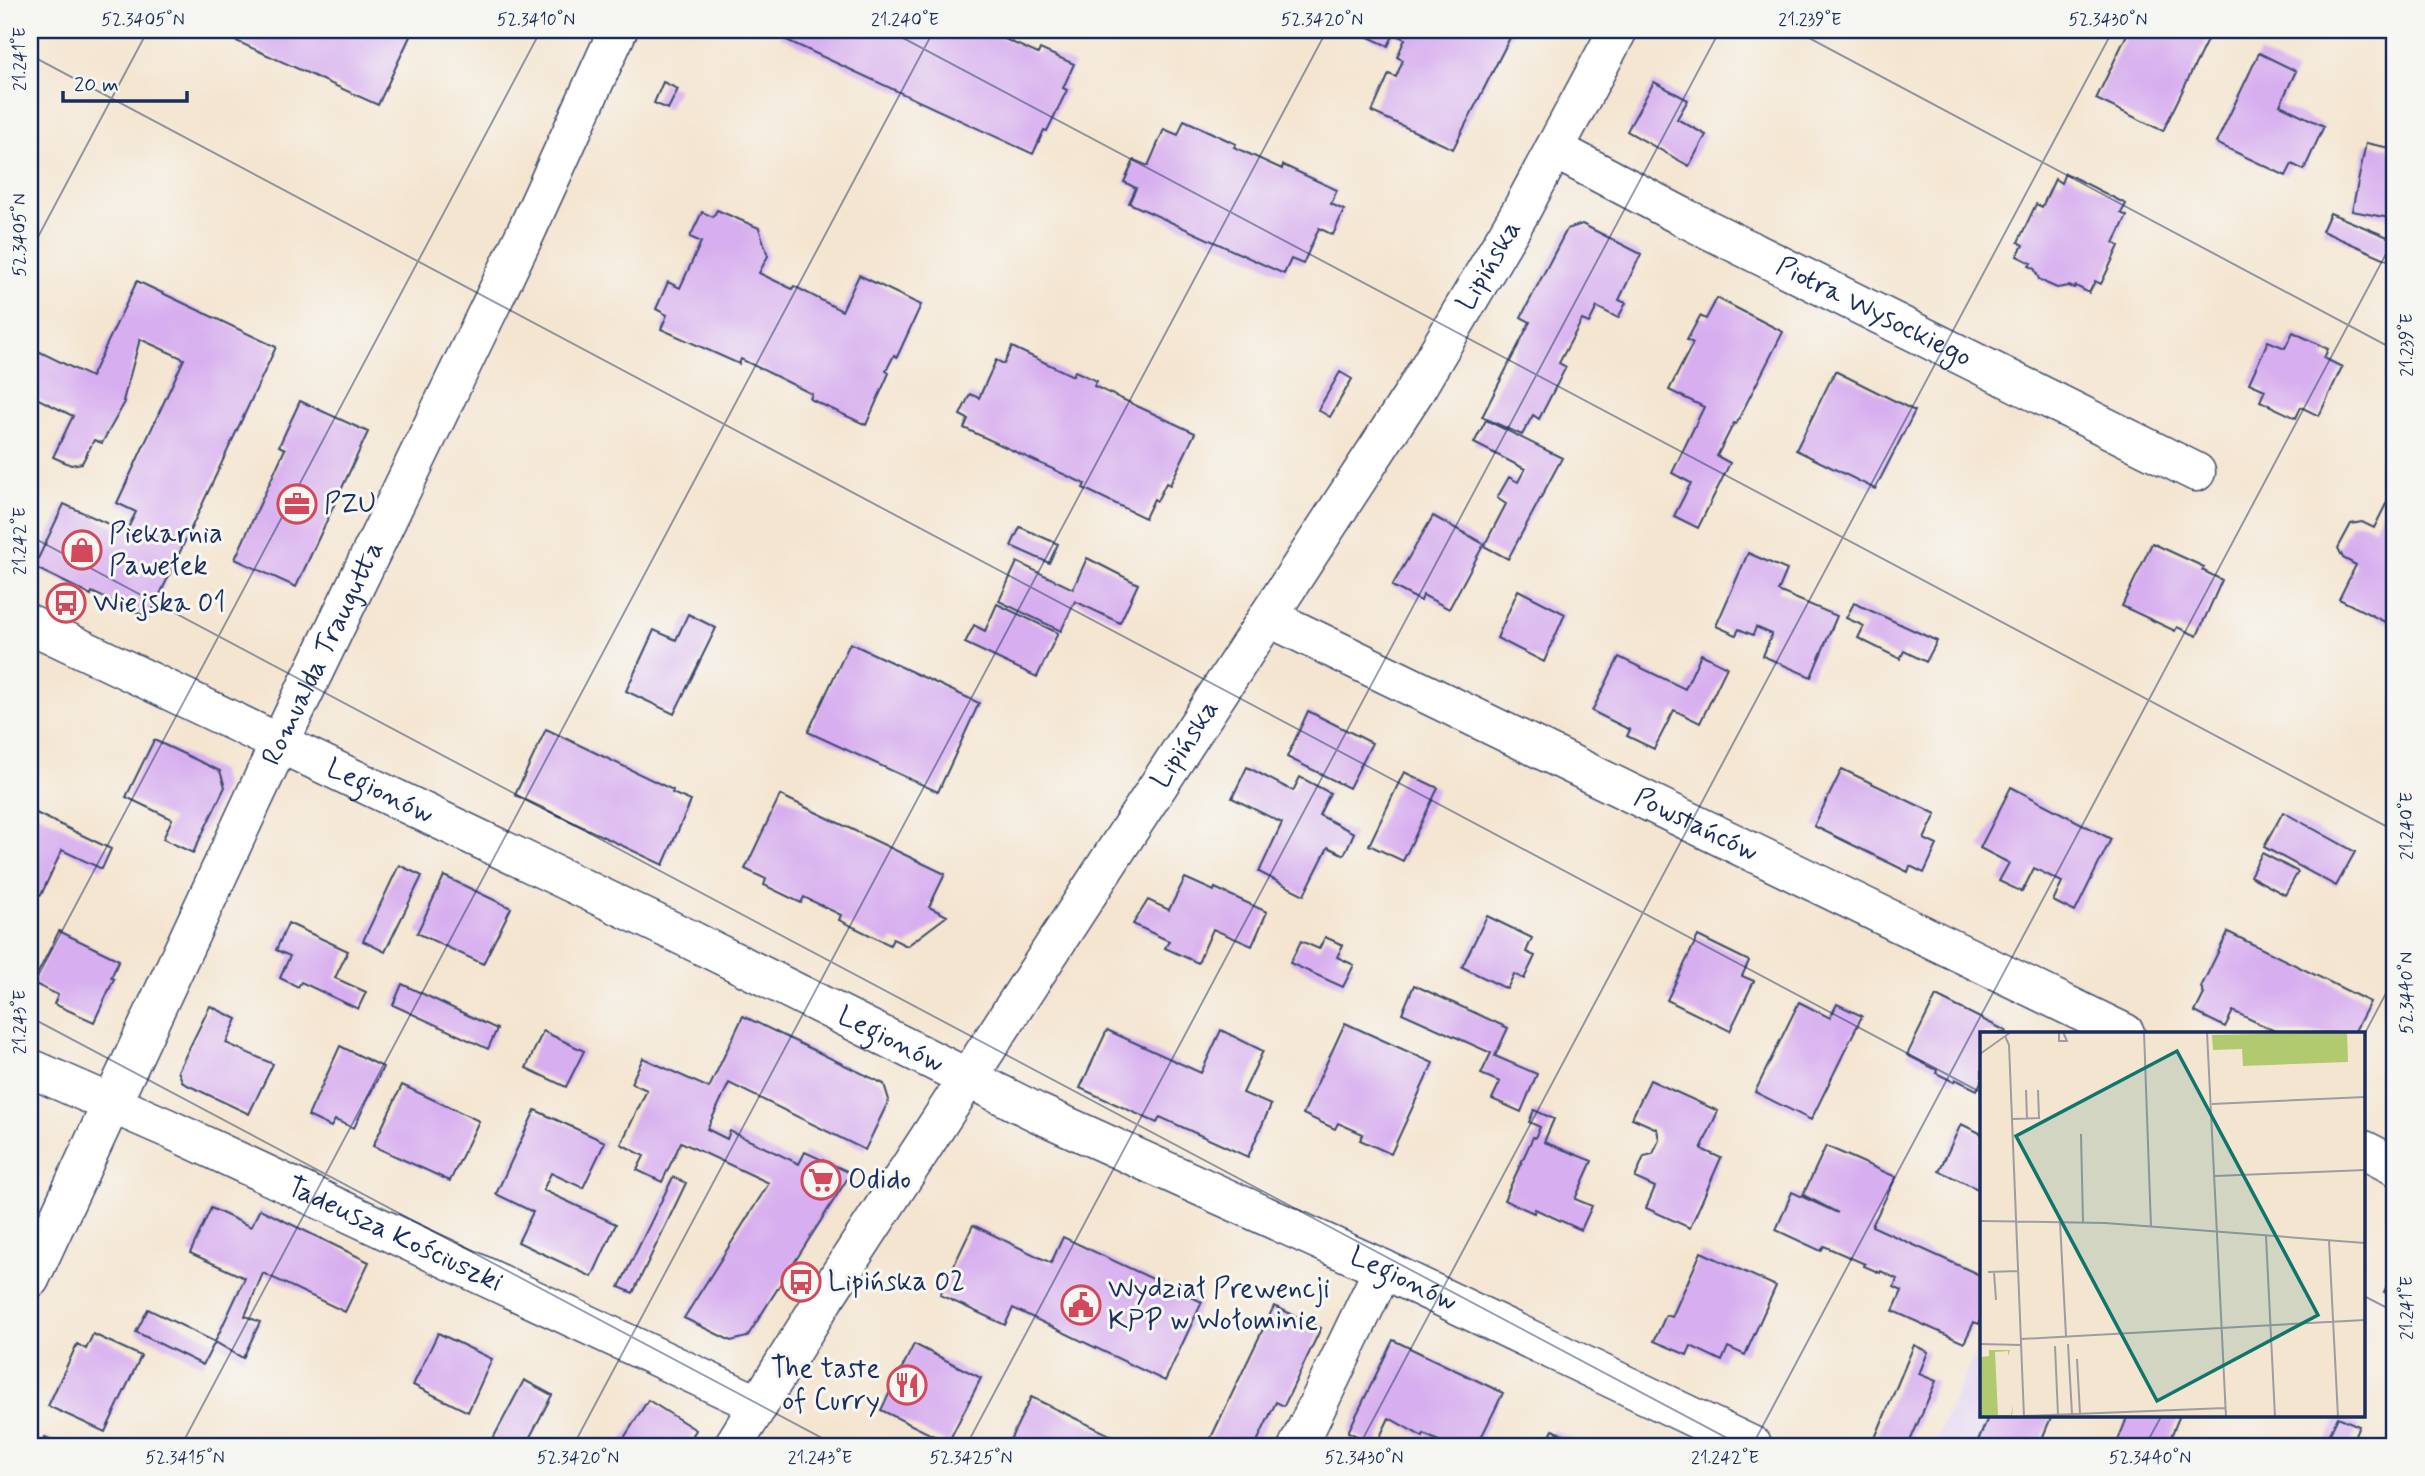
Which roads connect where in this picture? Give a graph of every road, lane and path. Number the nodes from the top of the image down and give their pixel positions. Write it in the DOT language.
graph roads {
  1 [pos="618,30"];
  2 [pos="1618,30"];
  3 [pos="1554,149"];
  4 [pos="2196,472"];
  5 [pos="1268,617"];
  6 [pos="30,624"];
  7 [pos="280,742"];
  8 [pos="2122,1032"];
  9 [pos="30,1068"];
  10 [pos="967,1078"];
  11 [pos="112,1105"];
  12 [pos="2366,1151"];
  13 [pos="2395,1166"];
  14 [pos="1383,1269"];
  15 [pos="30,1279"];
  16 [pos="759,1405"];
  17 [pos="733,1446"];
  18 [pos="1298,1446"];
  19 [pos="1754,1446"];
  1 -- 7 [label="street, Romualda Traugutta"];
  2 -- 3 [label="street, Lipińska"];
  3 -- 4 [label="street, Piotra Wysockiego"];
  3 -- 5 [label="street, Lipińska"];
  5 -- 8 [label="street, Powstańców"];
  5 -- 10 [label="street, Lipińska"];
  6 -- 7 [label="street, Legionów"];
  7 -- 10 [label="street, Legionów"];
  7 -- 11 [label="street, Romualda Traugutta"];
  9 -- 11 [label="street, Tadeusza Kościuszki"];
  10 -- 14 [label="street, Legionów"];
  10 -- 16 [label="street, Lipińska"];
  11 -- 15 [label="street, Romualda Traugutta"];
  11 -- 16 [label="street, Tadeusza Kościuszki"];
  12 -- 13 [label="street"];
  14 -- 18 [label="street"];
  14 -- 19 [label="street, Legionów"];
  16 -- 17 [label="street, Lipińska"];
}
